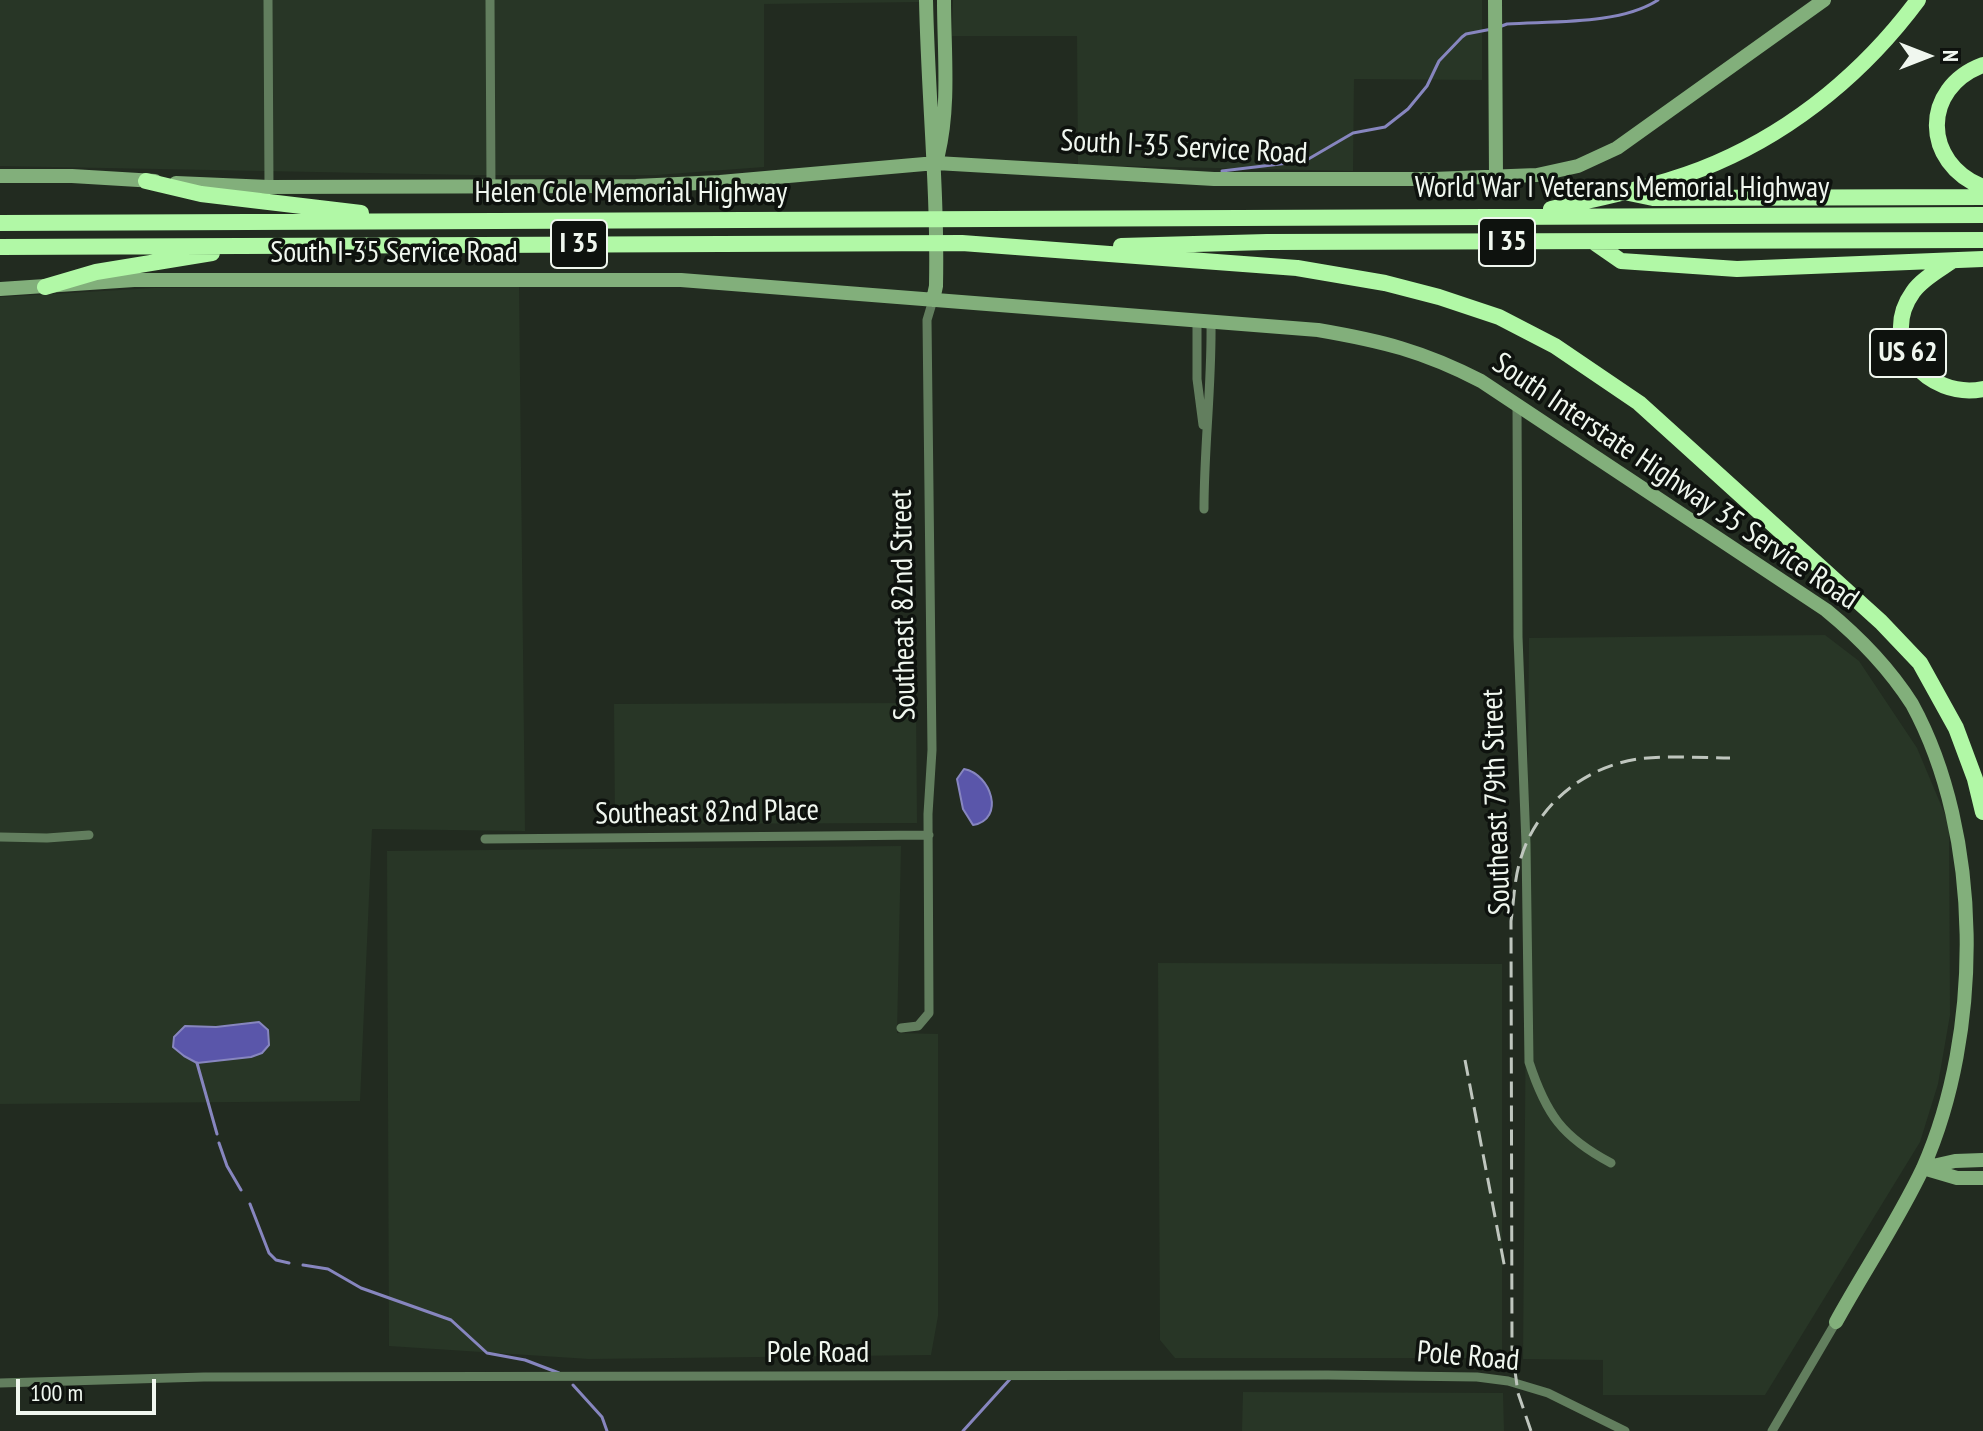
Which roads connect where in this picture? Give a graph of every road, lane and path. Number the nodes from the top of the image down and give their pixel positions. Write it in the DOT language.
graph roads {
  1 [pos="268,0"];
  2 [pos="490,0"];
  3 [pos="926,0"];
  4 [pos="944,0"];
  5 [pos="1495,0"];
  6 [pos="1824,0"];
  7 [pos="1918,0"];
  8 [pos="1983,65"];
  9 [pos="936,163"];
  10 [pos="0,176"];
  11 [pos="1496,177"];
  12 [pos="146,181"];
  13 [pos="269,187"];
  14 [pos="491,187"];
  15 [pos="1983,187"];
  16 [pos="1622,192"];
  17 [pos="1983,197"];
  18 [pos="1522,215"];
  19 [pos="1983,215"];
  20 [pos="1261,219"];
  21 [pos="434,221"];
  22 [pos="0,223"];
  23 [pos="1983,240"];
  24 [pos="1594,242"];
  25 [pos="247,246"];
  26 [pos="0,247"];
  27 [pos="1032,249"];
  28 [pos="1983,259"];
  29 [pos="1953,260"];
  30 [pos="45,287"];
  31 [pos="0,289"];
  32 [pos="933,300"];
  33 [pos="1204,322"];
  34 [pos="1318,330"];
  35 [pos="1983,389"];
  36 [pos="1517,405"];
  37 [pos="1205,442"];
  38 [pos="1204,509"];
  39 [pos="1983,812"];
  40 [pos="89,835"];
  41 [pos="929,835"];
  42 [pos="0,837"];
  43 [pos="485,839"];
  44 [pos="901,1028"];
  45 [pos="1983,1160"];
  46 [pos="1611,1163"];
  47 [pos="1923,1168"];
  48 [pos="1983,1178"];
  49 [pos="1836,1322"];
  50 [pos="0,1383"];
  51 [pos="1625,1431"];
  52 [pos="1772,1431"];
  1 -- 13 [label="street"];
  2 -- 14 [label="street"];
  3 -- 9 [label="street, Southeast 82nd Street"];
  4 -- 9 [label="street, Southeast 82nd Street"];
  5 -- 11 [label="street"];
  6 -- 11 [label="street, South I-35 Service Road"];
  7 -- 16 [label="highway"];
  8 -- 15 [label="highway"];
  9 -- 11 [label="street, South I-35 Service Road"];
  9 -- 14 [label="street, South I-35 Service Road"];
  9 -- 32 [label="street, Southeast 82nd Street"];
  10 -- 12 [label="street"];
  12 -- 13 [label="street"];
  12 -- 21 [label="highway"];
  13 -- 14 [label="street"];
  16 -- 17 [label="highway"];
  16 -- 18 [label="highway"];
  18 -- 19 [label="highway, World War I Veterans Memorial Highway / I 35"];
  18 -- 20 [label="highway, World War I Veterans Memorial Highway / I 35"];
  20 -- 21 [label="highway, Helen Cole Memorial Highway / I 35"];
  21 -- 22 [label="highway, Helen Cole Memorial Highway / I 35"];
  23 -- 24 [label="highway, World War I Veterans Memorial Highway / I 35"];
  24 -- 27 [label="highway, World War I Veterans Memorial Highway / I 35"];
  24 -- 29 [label="highway"];
  25 -- 26 [label="highway, Helen Cole Memorial Highway / I 35"];
  25 -- 27 [label="highway, Helen Cole Memorial Highway / I 35"];
  25 -- 30 [label="highway"];
  27 -- 39 [label="highway"];
  28 -- 29 [label="highway"];
  29 -- 35 [label="highway, US 62"];
  30 -- 31 [label="street"];
  30 -- 32 [label="street, South I-35 Service Road"];
  32 -- 33 [label="street, South I-35 Service Road"];
  32 -- 41 [label="street, Southeast 82nd Street"];
  33 -- 34 [label="street, South I-35 Service Road"];
  33 -- 37 [label="street"];
  33 -- 37 [label="street"];
  34 -- 36 [label="street, South Interstate Highway 35 Service Road"];
  36 -- 46 [label="street, Southeast 79th Street"];
  36 -- 47 [label="street, South Interstate Highway 35 Service Road"];
  37 -- 38 [label="street"];
  40 -- 42 [label="street"];
  41 -- 43 [label="street, Southeast 82nd Place"];
  41 -- 44 [label="street, Southeast 82nd Street"];
  45 -- 47 [label="street"];
  47 -- 48 [label="street"];
  47 -- 49 [label="street, South Interstate Highway 35 Service Road"];
  49 -- 52 [label="street"];
  50 -- 51 [label="street, Pole Road"];
}
